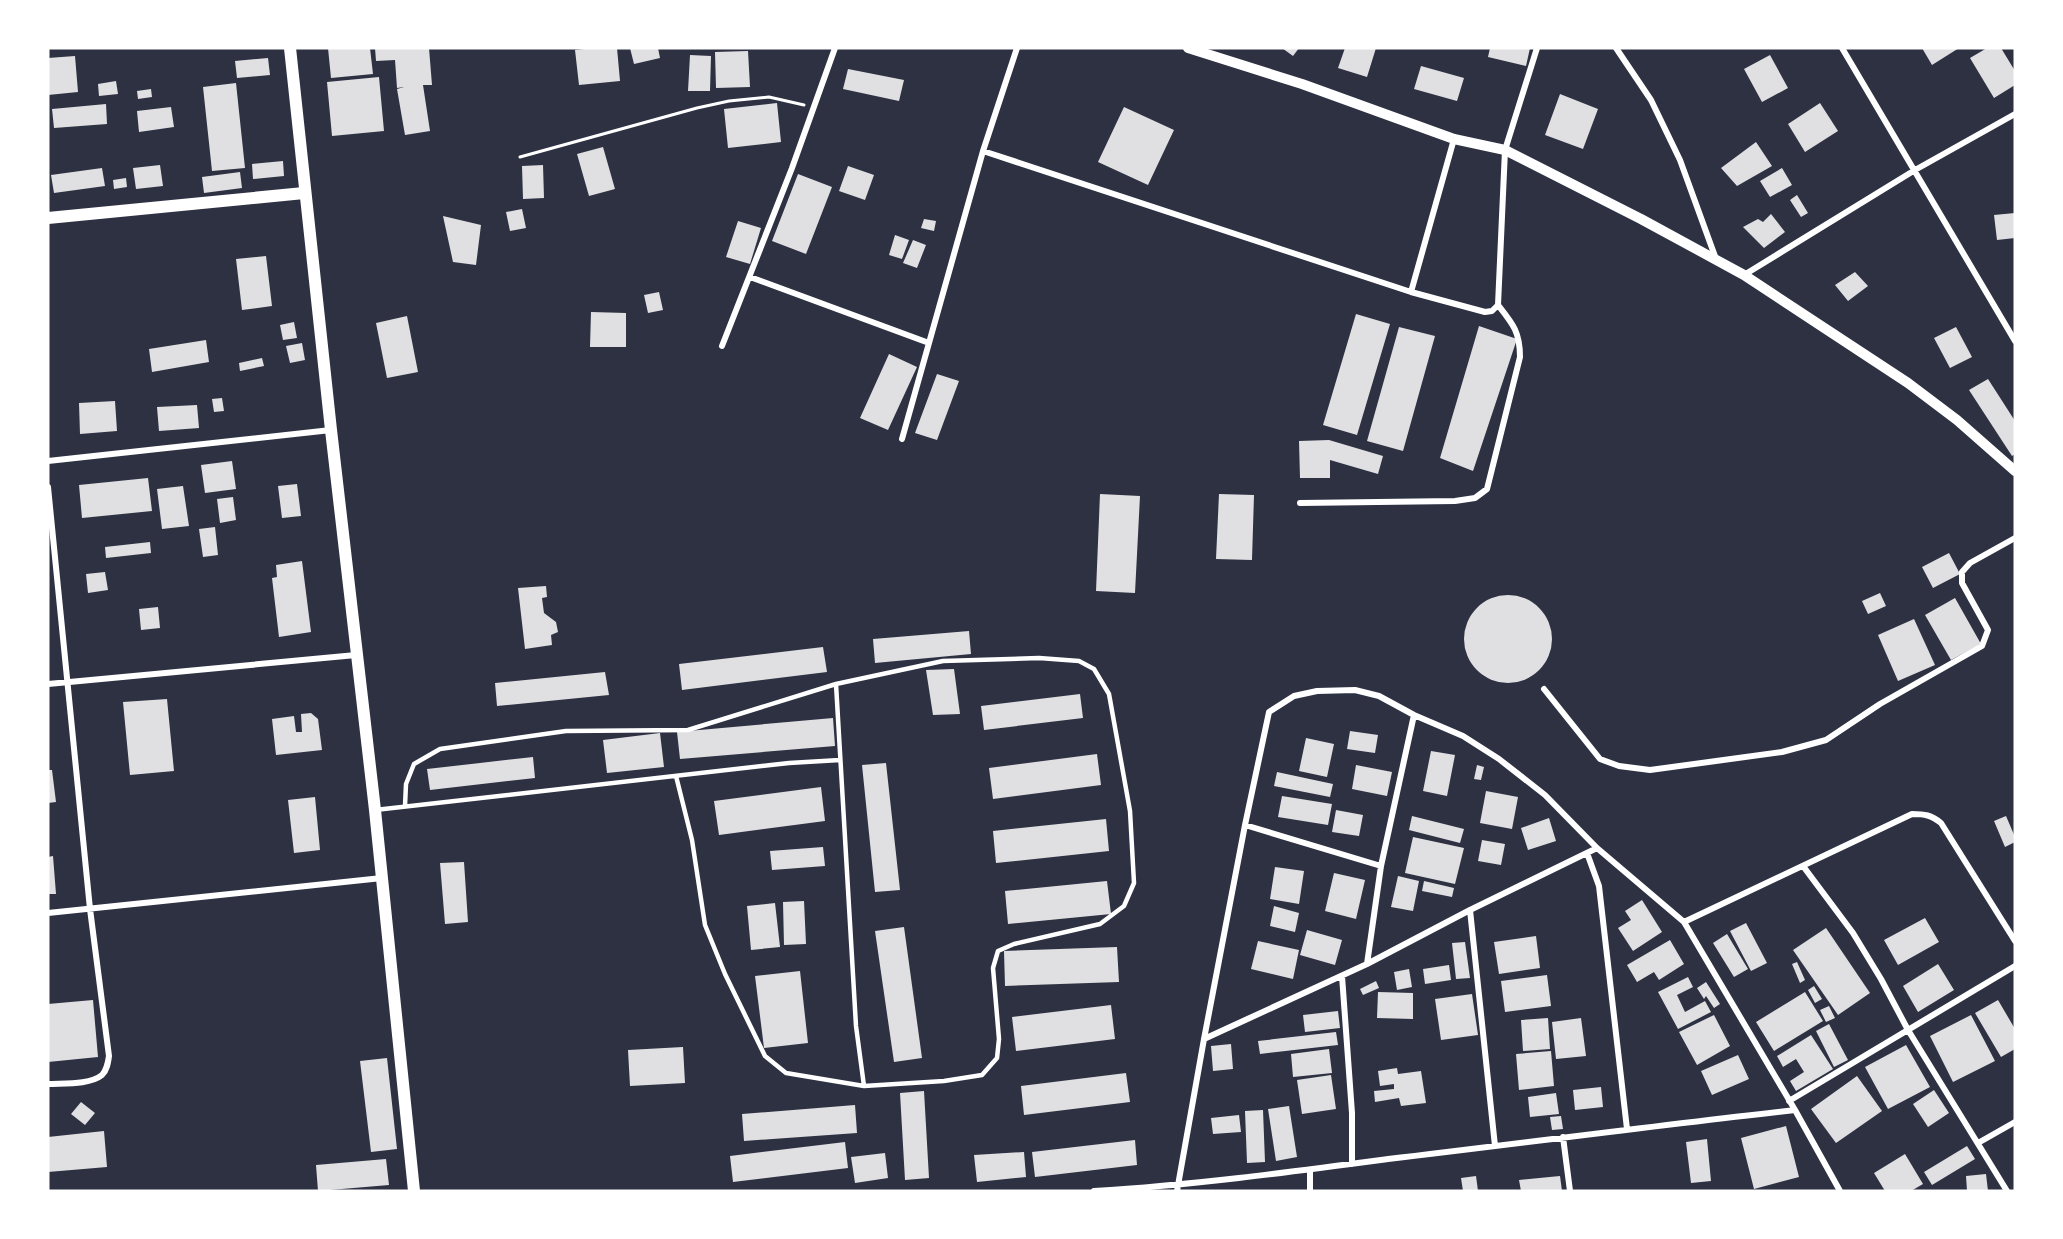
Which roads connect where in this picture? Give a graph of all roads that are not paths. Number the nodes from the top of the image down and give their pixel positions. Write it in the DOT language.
graph roads {
  1 [pos="290,48"];
  2 [pos="835,48"];
  3 [pos="1017,48"];
  4 [pos="1188,48"];
  5 [pos="1537,48"];
  6 [pos="1616,48"];
  7 [pos="1842,48"];
  8 [pos="1202,50"];
  9 [pos="2015,114"];
  10 [pos="1454,139"];
  11 [pos="1505,150"];
  12 [pos="983,151"];
  13 [pos="1915,170"];
  14 [pos="304,193"];
  15 [pos="48,218"];
  16 [pos="1716,260"];
  17 [pos="1744,275"];
  18 [pos="750,277"];
  19 [pos="1411,292"];
  20 [pos="1498,305"];
  21 [pos="2015,341"];
  22 [pos="930,344"];
  23 [pos="722,346"];
  24 [pos="331,430"];
  25 [pos="902,439"];
  26 [pos="48,461"];
  27 [pos="2015,471"];
  28 [pos="48,487"];
  29 [pos="1300,503"];
  30 [pos="2015,538"];
  31 [pos="356,655"];
  32 [pos="68,682"];
  33 [pos="48,684"];
  34 [pos="836,684"];
  35 [pos="1544,688"];
  36 [pos="1414,715"];
  37 [pos="840,760"];
  38 [pos="676,776"];
  39 [pos="405,806"];
  40 [pos="375,810"];
  41 [pos="1245,825"];
  42 [pos="1598,848"];
  43 [pos="1587,853"];
  44 [pos="1381,866"];
  45 [pos="1803,866"];
  46 [pos="382,878"];
  47 [pos="90,909"];
  48 [pos="1470,910"];
  49 [pos="48,913"];
  50 [pos="1684,922"];
  51 [pos="2015,941"];
  52 [pos="1368,964"];
  53 [pos="2015,966"];
  54 [pos="1342,976"];
  55 [pos="1908,1030"];
  56 [pos="1204,1039"];
  57 [pos="48,1084"];
  58 [pos="864,1086"];
  59 [pos="1789,1101"];
  60 [pos="1795,1110"];
  61 [pos="2015,1122"];
  62 [pos="1627,1129"];
  63 [pos="1563,1137"];
  64 [pos="1978,1143"];
  65 [pos="1495,1146"];
  66 [pos="1352,1164"];
  67 [pos="1310,1170"];
  68 [pos="1178,1188"];
  69 [pos="414,1191"];
  70 [pos="1094,1191"];
  71 [pos="1310,1191"];
  72 [pos="1570,1191"];
  73 [pos="1840,1191"];
  74 [pos="2007,1191"];
  1 -- 14 [label="main road"];
  2 -- 18 [label="street"];
  3 -- 12 [label="street"];
  4 -- 8 [label="street"];
  5 -- 11 [label="street"];
  6 -- 16 [label="street"];
  7 -- 13 [label="street"];
  8 -- 10 [label="street"];
  9 -- 13 [label="street"];
  10 -- 11 [label="street"];
  10 -- 19 [label="street"];
  11 -- 16 [label="street"];
  11 -- 20 [label="street"];
  12 -- 19 [label="street"];
  12 -- 22 [label="street"];
  13 -- 17 [label="street"];
  13 -- 21 [label="street"];
  14 -- 15 [label="main road"];
  14 -- 24 [label="main road"];
  16 -- 17 [label="street"];
  17 -- 27 [label="street"];
  18 -- 22 [label="street"];
  18 -- 23 [label="street"];
  19 -- 20 [label="street"];
  20 -- 29 [label="street"];
  22 -- 25 [label="street"];
  24 -- 26 [label="street"];
  24 -- 31 [label="main road"];
  28 -- 32 [label="street"];
  30 -- 35 [label="street"];
  31 -- 32 [label="street"];
  31 -- 40 [label="main road"];
  32 -- 33 [label="street"];
  32 -- 47 [label="street"];
  34 -- 37 [label="lane"];
  34 -- 39 [label="lane"];
  34 -- 58 [label="lane"];
  36 -- 41 [label="street"];
  36 -- 42 [label="street"];
  36 -- 44 [label="street"];
  37 -- 38 [label="lane"];
  37 -- 58 [label="lane"];
  38 -- 39 [label="lane"];
  38 -- 58 [label="lane"];
  39 -- 40 [label="lane"];
  40 -- 46 [label="main road"];
  41 -- 44 [label="street"];
  41 -- 56 [label="street"];
  42 -- 43 [label="street"];
  42 -- 50 [label="street"];
  43 -- 48 [label="street"];
  43 -- 62 [label="street"];
  44 -- 52 [label="street"];
  45 -- 50 [label="street"];
  45 -- 51 [label="street"];
  45 -- 55 [label="street"];
  46 -- 47 [label="street"];
  46 -- 69 [label="main road"];
  47 -- 49 [label="street"];
  47 -- 57 [label="street"];
  48 -- 52 [label="street"];
  48 -- 65 [label="street"];
  50 -- 59 [label="street"];
  52 -- 54 [label="street"];
  53 -- 55 [label="street"];
  54 -- 56 [label="street"];
  54 -- 66 [label="street"];
  55 -- 59 [label="street"];
  55 -- 64 [label="street"];
  56 -- 68 [label="street"];
  59 -- 60 [label="street"];
  60 -- 62 [label="street"];
  60 -- 73 [label="street"];
  61 -- 64 [label="street"];
  62 -- 63 [label="street"];
  63 -- 65 [label="street"];
  63 -- 72 [label="street"];
  64 -- 74 [label="street"];
  65 -- 66 [label="street"];
  66 -- 67 [label="street"];
  67 -- 68 [label="street"];
  67 -- 71 [label="street"];
  68 -- 70 [label="street"];
}
